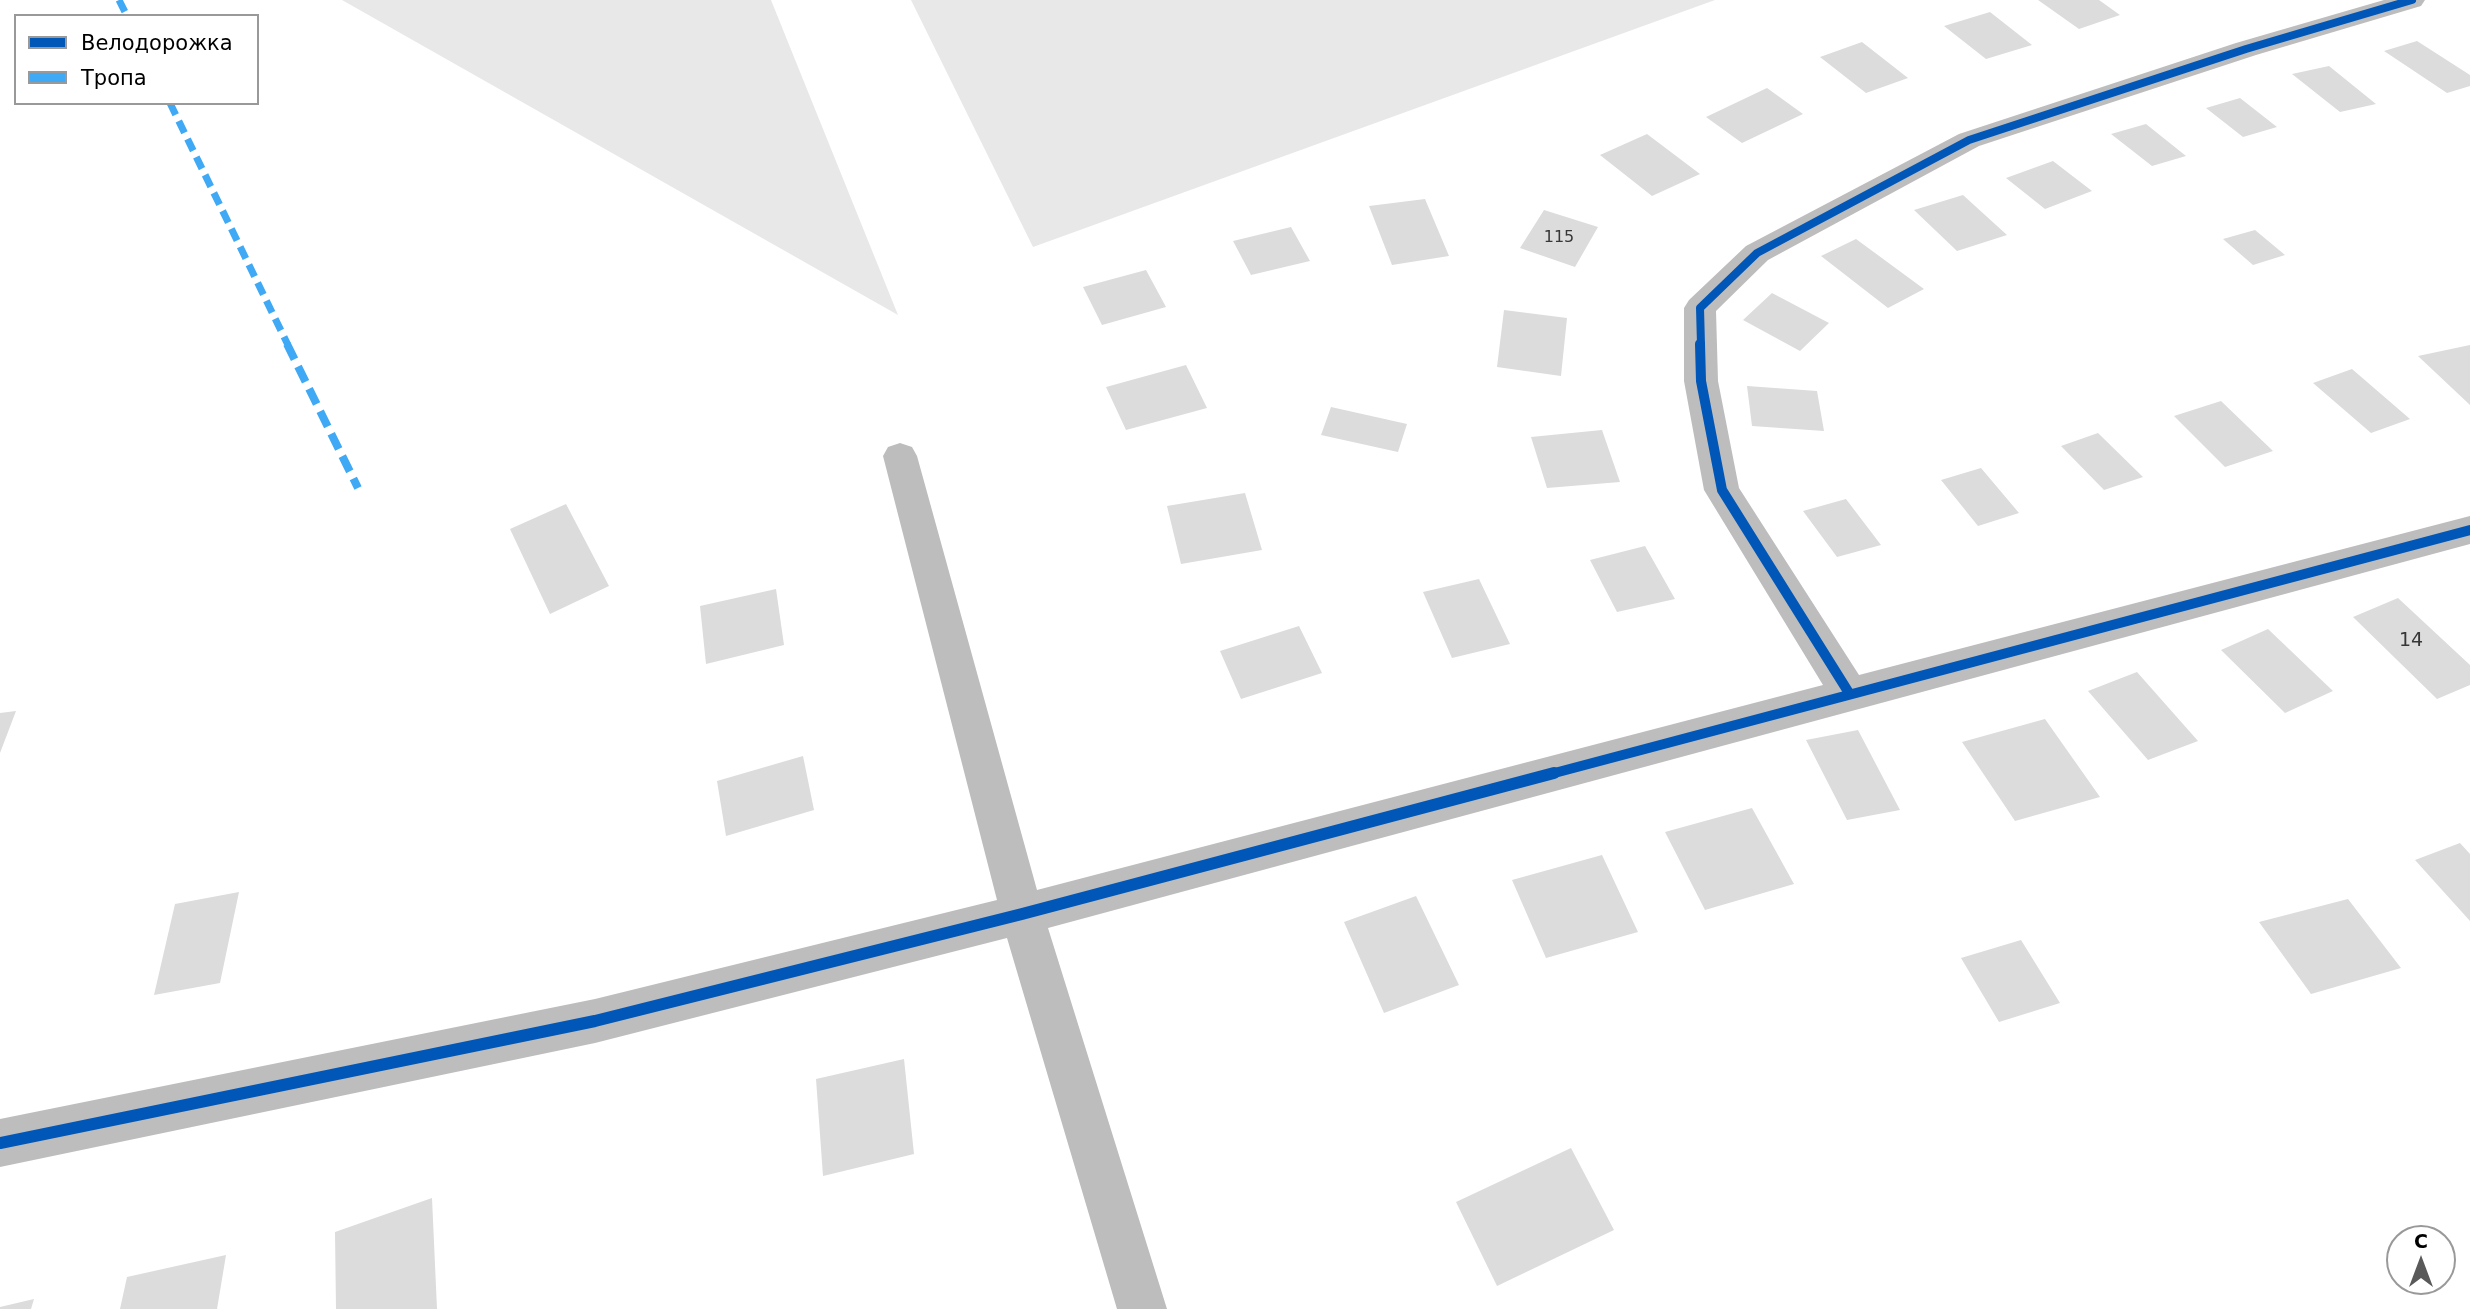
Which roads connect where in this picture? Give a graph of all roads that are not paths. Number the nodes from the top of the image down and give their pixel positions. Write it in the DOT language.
graph roads {
  1 [pos="2412,0"];
  2 [pos="900,457"];
  3 [pos="2470,530"];
  4 [pos="1849,693"];
  5 [pos="1022,914"];
  6 [pos="0,1143"];
  7 [pos="1142,1309"];
  1 -- 4 [label="street"];
  2 -- 5 [label="street"];
  3 -- 5 [label="street"];
  5 -- 6 [label="street"];
  5 -- 7 [label="street"];
}
